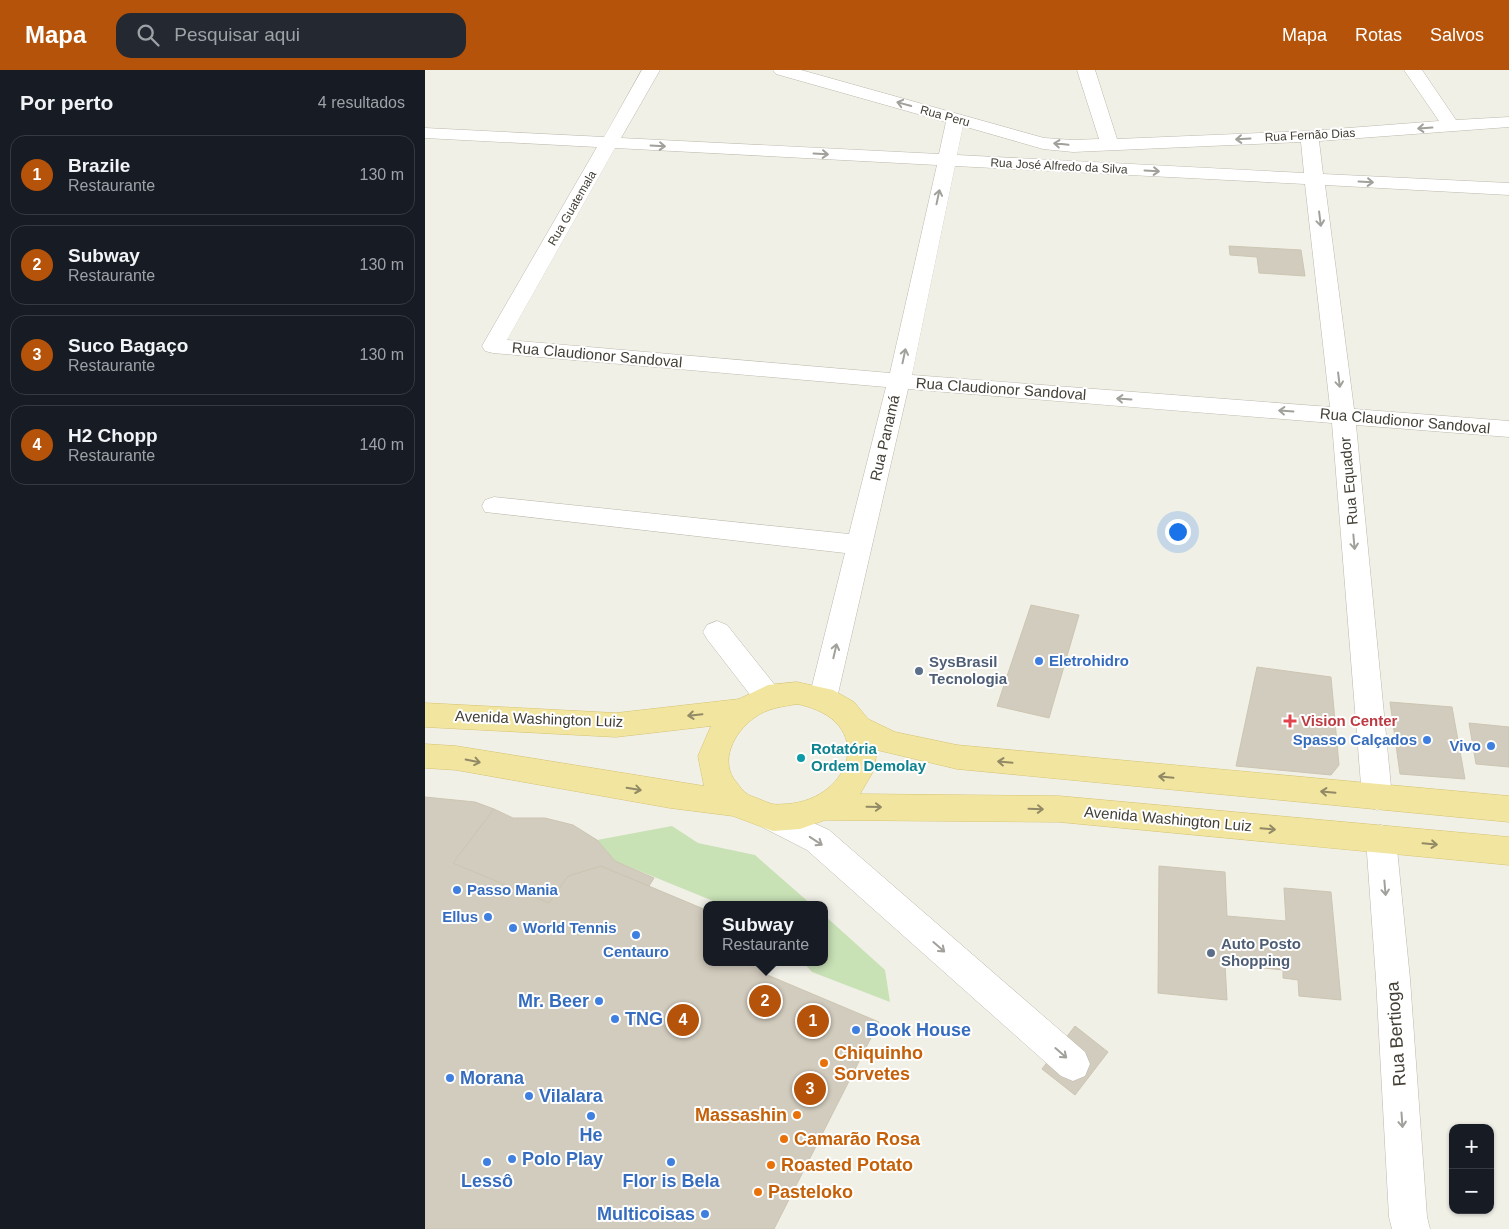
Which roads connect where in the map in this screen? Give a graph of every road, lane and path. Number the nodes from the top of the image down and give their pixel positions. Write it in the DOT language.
graph roads {
  1 [pos="651,70"];
  2 [pos="782,70"];
  3 [pos="1086,70"];
  4 [pos="1413,70"];
  5 [pos="956,119"];
  6 [pos="1509,122"];
  7 [pos="1451,126"];
  8 [pos="426,133"];
  9 [pos="1309,136"];
  10 [pos="610,143"];
  11 [pos="1110,144"];
  12 [pos="946,160"];
  13 [pos="1315,179"];
  14 [pos="1509,189"];
  15 [pos="493,346"];
  16 [pos="899,381"];
  17 [pos="1343,416"];
  18 [pos="1509,429"];
  19 [pos="494,506"];
  20 [pos="860,544"];
  21 [pos="717,632"];
  22 [pos="823,698"];
  23 [pos="756,703"];
  24 [pos="425,715"];
  25 [pos="858,727"];
  26 [pos="425,756"];
  27 [pos="1377,797"];
  28 [pos="735,803"];
  29 [pos="825,807"];
  30 [pos="1509,809"];
  31 [pos="773,818"];
  32 [pos="1381,839"];
  33 [pos="1509,851"];
  34 [pos="1073,1064"];
  35 [pos="1411,1229"];
  1 -- 10 [label="street, Rua Guatemala"];
  5 -- 2 [label="street, Rua Peru, one-way"];
  3 -- 11 [label="street"];
  4 -- 7 [label="street"];
  11 -- 5 [label="street, Rua Peru, one-way"];
  5 -- 12 [label="street, Rua Panamá"];
  6 -- 7 [label="street, Rua Fernão Dias"];
  7 -- 9 [label="street, Rua Fernão Dias, one-way"];
  8 -- 10 [label="street, Rua José Alfredo da Silva"];
  9 -- 11 [label="street, Rua Fernão Dias, one-way"];
  9 -- 13 [label="street, Rua Equador"];
  10 -- 12 [label="street, Rua José Alfredo da Silva, one-way"];
  10 -- 15 [label="street, Rua Guatemala"];
  12 -- 13 [label="street, Rua José Alfredo da Silva, one-way"];
  16 -- 12 [label="street, Rua Panamá, one-way"];
  13 -- 14 [label="street, Rua José Alfredo da Silva, one-way"];
  13 -- 17 [label="street, Rua Equador, one-way"];
  15 -- 16 [label="street, Rua Claudionor Sandoval"];
  17 -- 16 [label="street, Rua Claudionor Sandoval, one-way"];
  16 -- 20 [label="street, Rua Panamá"];
  17 -- 18 [label="street, Rua Claudionor Sandoval"];
  17 -- 27 [label="street, Rua Equador, one-way"];
  19 -- 20 [label="street"];
  22 -- 20 [label="street, Rua Panamá, one-way"];
  21 -- 23 [label="street"];
  22 -- 23 [label="main road"];
  22 -- 25 [label="main road"];
  23 -- 24 [label="main road, Avenida Washington Luiz, one-way"];
  23 -- 28 [label="main road"];
  27 -- 25 [label="main road, one-way"];
  25 -- 29 [label="main road"];
  26 -- 28 [label="main road, one-way"];
  27 -- 30 [label="main road"];
  28 -- 31 [label="main road"];
  29 -- 31 [label="main road"];
  29 -- 32 [label="main road, Avenida Washington Luiz, one-way"];
  31 -- 34 [label="street, one-way"];
  32 -- 33 [label="main road, Avenida Washington Luiz, one-way"];
  32 -- 35 [label="street, Rua Bertioga, one-way"];
}
